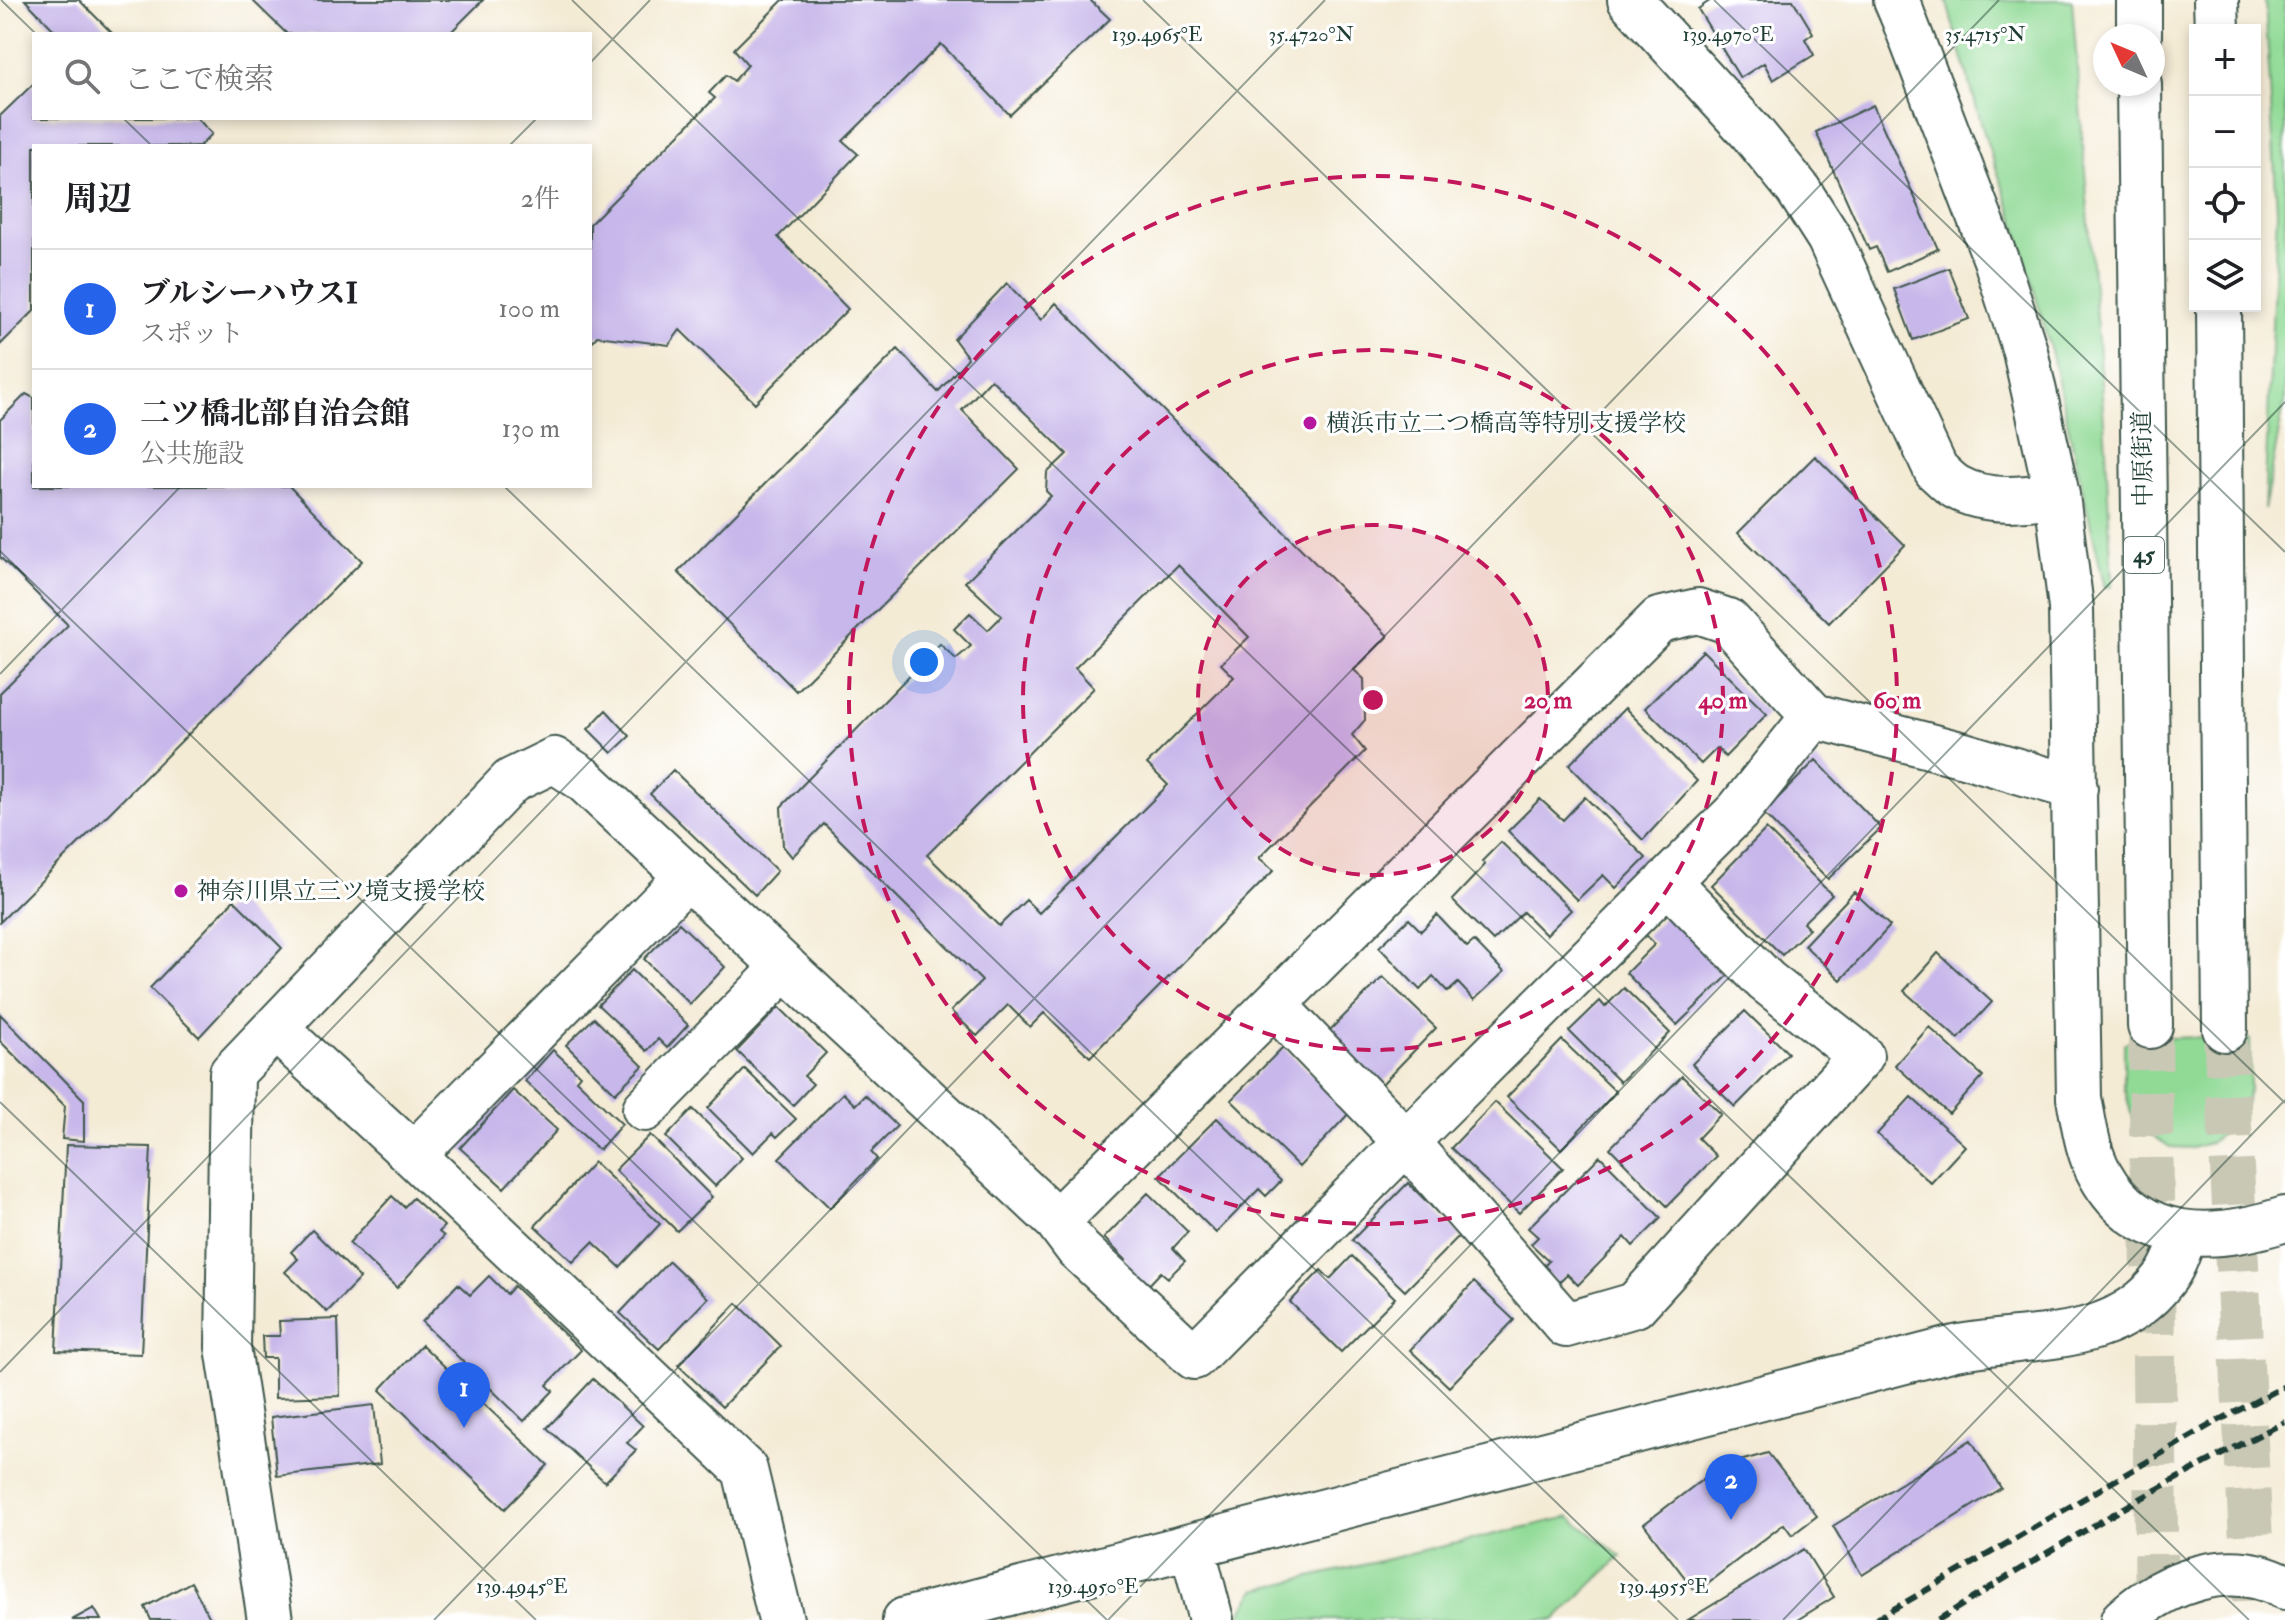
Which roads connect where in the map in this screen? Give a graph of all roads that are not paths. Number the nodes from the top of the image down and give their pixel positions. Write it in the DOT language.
graph roads {
  1 [pos="1630,0"];
  2 [pos="2139,0"];
  3 [pos="2216,0"];
  4 [pos="1900,5"];
  5 [pos="2139,24"];
  6 [pos="2217,24"];
  7 [pos="2139,96"];
  8 [pos="2219,312"];
  9 [pos="2057,495"];
  10 [pos="1814,716"];
  11 [pos="2075,788"];
  12 [pos="688,876"];
  13 [pos="1667,881"];
  14 [pos="785,967"];
  15 [pos="1274,1005"];
  16 [pos="2150,1026"];
  17 [pos="275,1028"];
  18 [pos="2225,1029"];
  19 [pos="645,1109"];
  20 [pos="1406,1142"];
  21 [pos="413,1155"];
  22 [pos="2285,1219"];
  23 [pos="1057,1221"];
  24 [pos="2185,1234"];
  25 [pos="1192,1546"];
  26 [pos="2285,1587"];
  27 [pos="270,1620"];
  28 [pos="781,1620"];
  29 [pos="905,1620"];
  30 [pos="1211,1620"];
  31 [pos="2123,1620"];
  1 -- 9 [label="street"];
  2 -- 5 [label="street"];
  3 -- 6 [label="street"];
  4 -- 9 [label="street"];
  7 -- 16 [label="street, 中原街道 / 45"];
  8 -- 18 [label="street"];
  9 -- 11 [label="street"];
  10 -- 11 [label="street"];
  10 -- 13 [label="street"];
  10 -- 15 [label="street"];
  11 -- 24 [label="street"];
  12 -- 14 [label="street"];
  12 -- 17 [label="street"];
  12 -- 21 [label="street"];
  13 -- 20 [label="street"];
  13 -- 20 [label="street"];
  14 -- 19 [label="street"];
  14 -- 23 [label="street"];
  15 -- 20 [label="street"];
  15 -- 23 [label="street"];
  17 -- 21 [label="street"];
  17 -- 27 [label="street"];
  20 -- 23 [label="street"];
  21 -- 28 [label="street"];
  22 -- 24 [label="street"];
  24 -- 25 [label="street"];
  25 -- 29 [label="street"];
  25 -- 30 [label="street"];
  26 -- 31 [label="street"];
}
